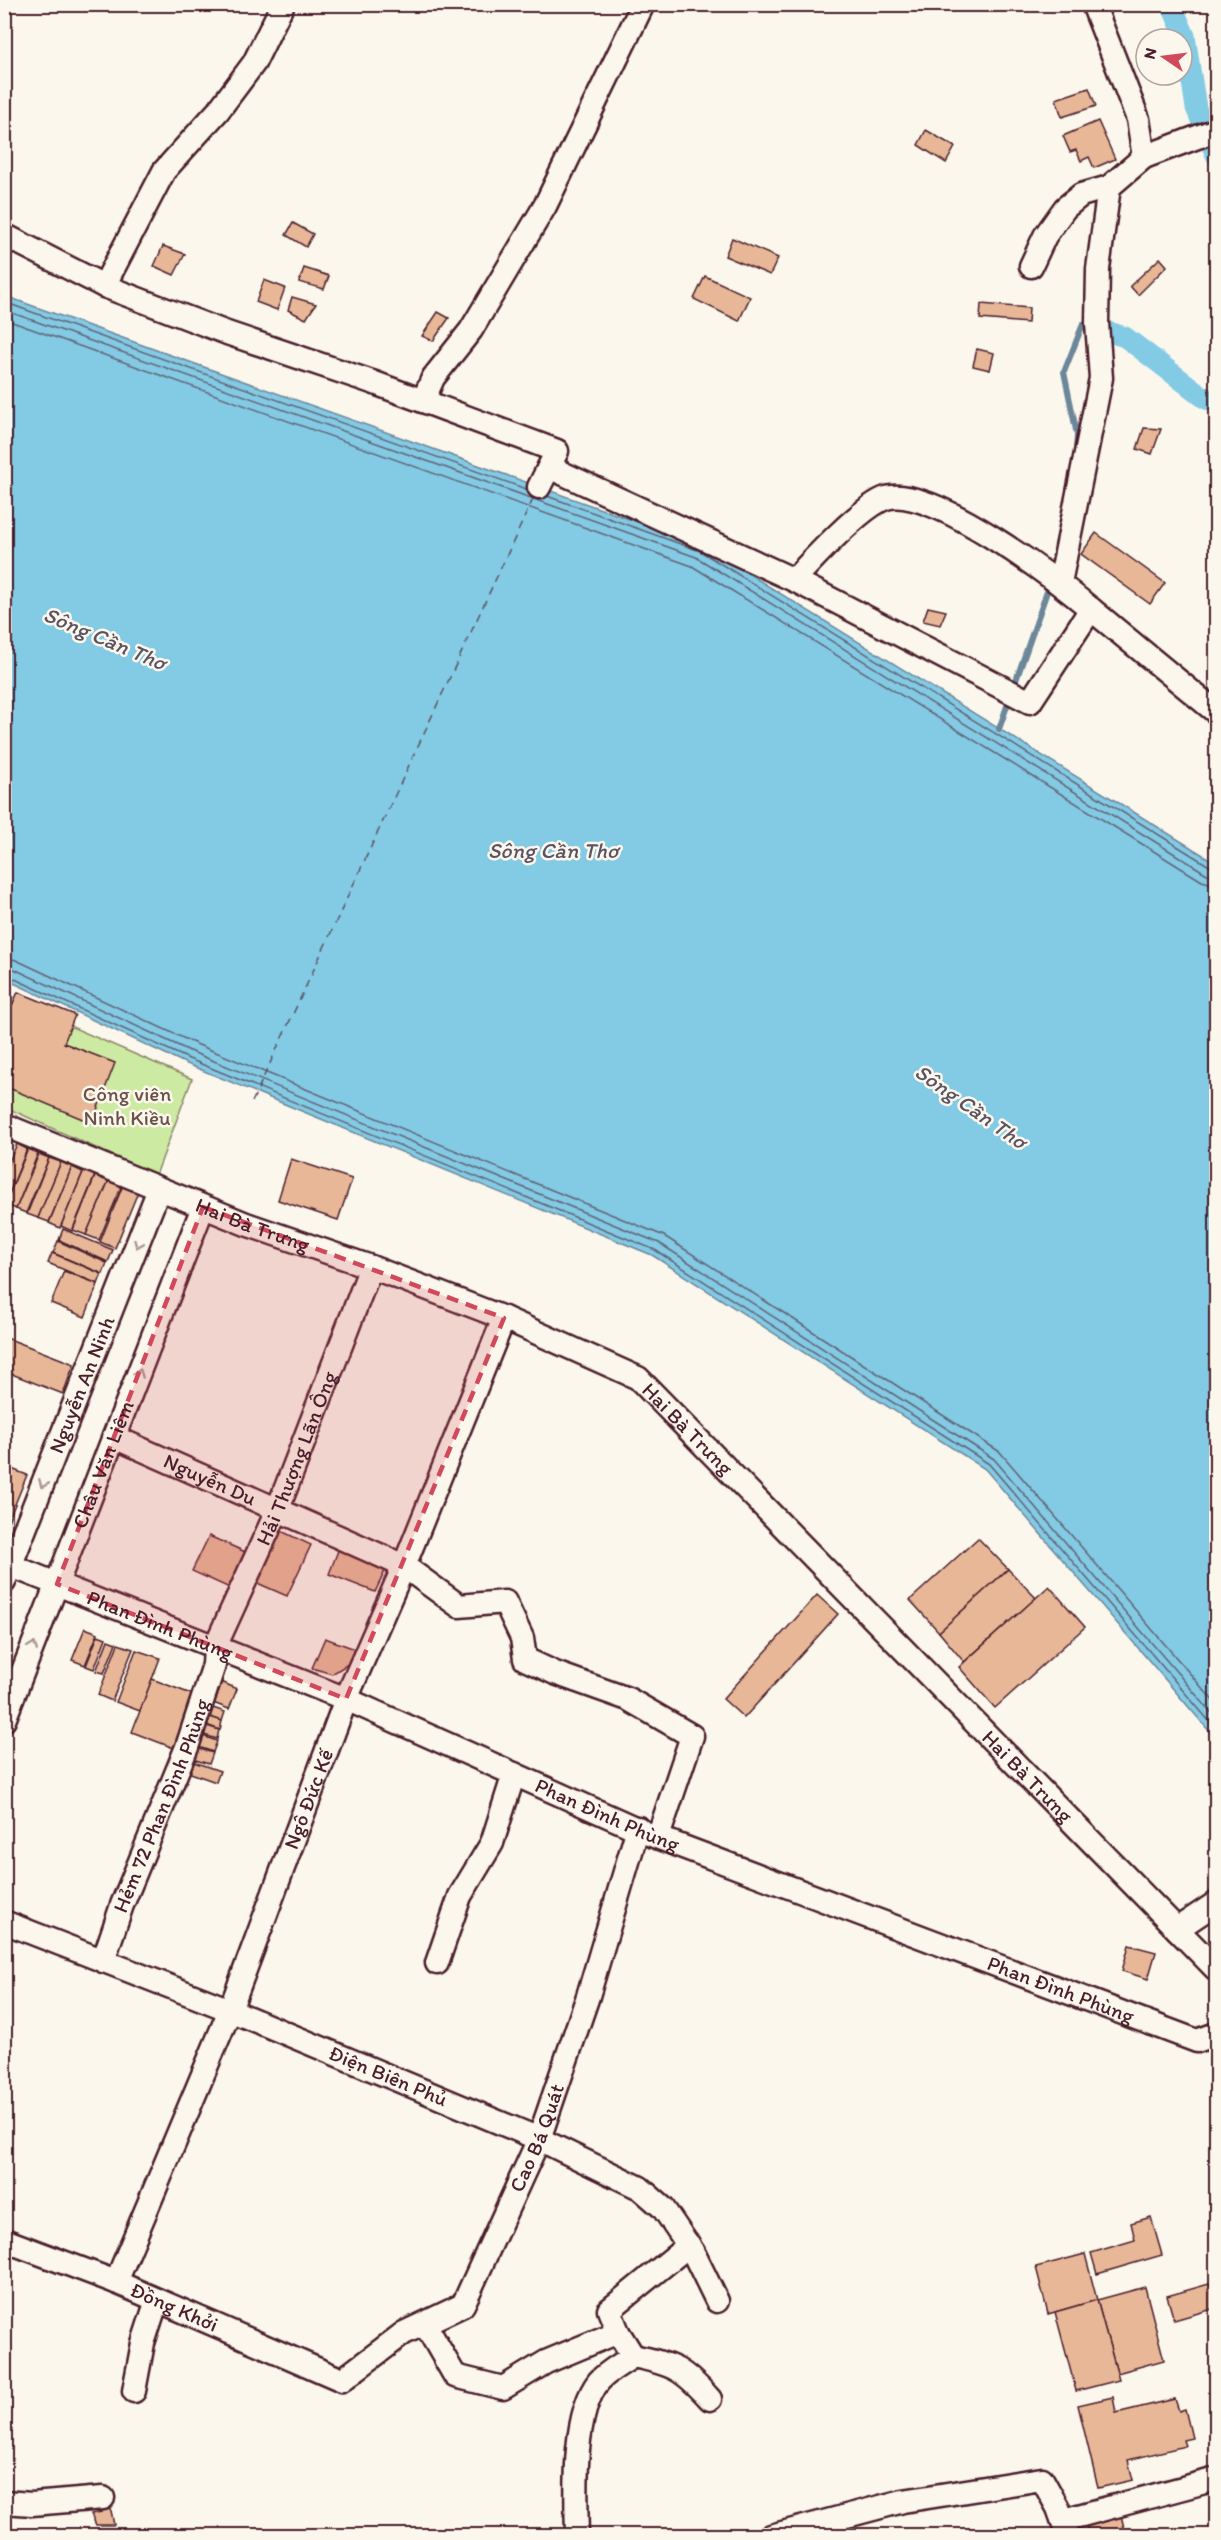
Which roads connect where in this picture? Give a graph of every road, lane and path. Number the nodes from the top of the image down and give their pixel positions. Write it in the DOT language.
graph roads {
  1 [pos="283,4"];
  2 [pos="644,4"];
  3 [pos="1093,4"];
  4 [pos="1210,133"];
  5 [pos="1144,157"];
  6 [pos="1109,187"];
  7 [pos="4,235"];
  8 [pos="1031,266"];
  9 [pos="104,286"];
  10 [pos="423,401"];
  11 [pos="1054,579"];
  12 [pos="794,580"];
  13 [pos="1091,609"];
  14 [pos="1216,712"];
  15 [pos="7,1133"];
  16 [pos="159,1189"];
  17 [pos="203,1207"];
  18 [pos="371,1268"];
  19 [pos="504,1318"];
  20 [pos="114,1437"];
  21 [pos="277,1511"];
  22 [pos="404,1566"];
  23 [pos="7,1570"];
  24 [pos="57,1584"];
  25 [pos="215,1647"];
  26 [pos="346,1699"];
  27 [pos="4,1720"];
  28 [pos="514,1774"];
  29 [pos="648,1833"];
  30 [pos="1216,1903"];
  31 [pos="4,1922"];
  32 [pos="1177,1929"];
  33 [pos="103,1961"];
  34 [pos="437,1963"];
  35 [pos="1216,1969"];
  36 [pos="230,2010"];
  37 [pos="1216,2034"];
  38 [pos="539,2139"];
  39 [pos="4,2240"];
  40 [pos="689,2245"];
  41 [pos="116,2282"];
  42 [pos="157,2300"];
  43 [pos="717,2301"];
  44 [pos="425,2324"];
  45 [pos="618,2332"];
  46 [pos="633,2356"];
  47 [pos="342,2380"];
  48 [pos="134,2391"];
  49 [pos="710,2399"];
  50 [pos="1216,2479"];
  51 [pos="103,2498"];
  52 [pos="4,2502"];
  53 [pos="1066,2528"];
  54 [pos="577,2535"];
  55 [pos="771,2535"];
  1 -- 9 [label="street"];
  2 -- 10 [label="street"];
  3 -- 5 [label="street"];
  4 -- 5 [label="street"];
  5 -- 6 [label="street"];
  6 -- 8 [label="street"];
  6 -- 11 [label="street"];
  7 -- 9 [label="street"];
  9 -- 10 [label="street"];
  10 -- 12 [label="street"];
  11 -- 12 [label="street"];
  11 -- 13 [label="street"];
  12 -- 13 [label="street"];
  13 -- 14 [label="street"];
  15 -- 16 [label="street, Hai Bà Trưng"];
  16 -- 17 [label="street, Hai Bà Trưng"];
  16 -- 23 [label="street, Nguyễn An Ninh, one-way"];
  17 -- 18 [label="street, Hai Bà Trưng"];
  20 -- 17 [label="street, Châu Văn Liêm, one-way"];
  18 -- 19 [label="street, Hai Bà Trưng"];
  18 -- 21 [label="street, Hải Thượng Lãn Ông"];
  19 -- 22 [label="street, Ngô Đức Kế"];
  19 -- 32 [label="street, Hai Bà Trưng"];
  20 -- 21 [label="street, Nguyễn Du"];
  20 -- 24 [label="street, Châu Văn Liêm"];
  21 -- 22 [label="street, Nguyễn Du"];
  21 -- 25 [label="street, Hải Thượng Lãn Ông"];
  22 -- 26 [label="street, Ngô Đức Kế"];
  22 -- 29 [label="street, Nguyễn Du"];
  23 -- 24 [label="street, Phan Đình Phùng"];
  24 -- 25 [label="street, Phan Đình Phùng"];
  27 -- 24 [label="street, Châu Văn Liêm, one-way"];
  25 -- 26 [label="street, Phan Đình Phùng"];
  25 -- 33 [label="street, Hẻm 72 Phan Đình Phùng"];
  26 -- 28 [label="street, Phan Đình Phùng"];
  26 -- 36 [label="street, Ngô Đức Kế"];
  28 -- 29 [label="street, Phan Đình Phùng"];
  28 -- 34 [label="street"];
  29 -- 37 [label="street, Phan Đình Phùng"];
  29 -- 38 [label="street, Cao Bá Quát"];
  30 -- 32 [label="street"];
  31 -- 33 [label="street, Điện Biên Phủ"];
  32 -- 35 [label="street, Hai Bà Trưng"];
  33 -- 36 [label="street, Điện Biên Phủ"];
  36 -- 38 [label="street, Điện Biên Phủ"];
  36 -- 41 [label="street, Ngô Đức Kế"];
  38 -- 40 [label="street, Điện Biên Phủ"];
  38 -- 44 [label="street, Cao Bá Quát"];
  39 -- 41 [label="street, Đồng Khởi"];
  40 -- 43 [label="street, Điện Biên Phủ"];
  40 -- 45 [label="street"];
  41 -- 42 [label="street, Đồng Khởi"];
  42 -- 47 [label="street, Đồng Khởi"];
  42 -- 48 [label="street"];
  44 -- 45 [label="street"];
  44 -- 47 [label="street, Cao Bá Quát"];
  45 -- 46 [label="street"];
  46 -- 49 [label="street"];
  46 -- 54 [label="street"];
  50 -- 53 [label="street"];
  51 -- 52 [label="street"];
  53 -- 55 [label="street"];
}
